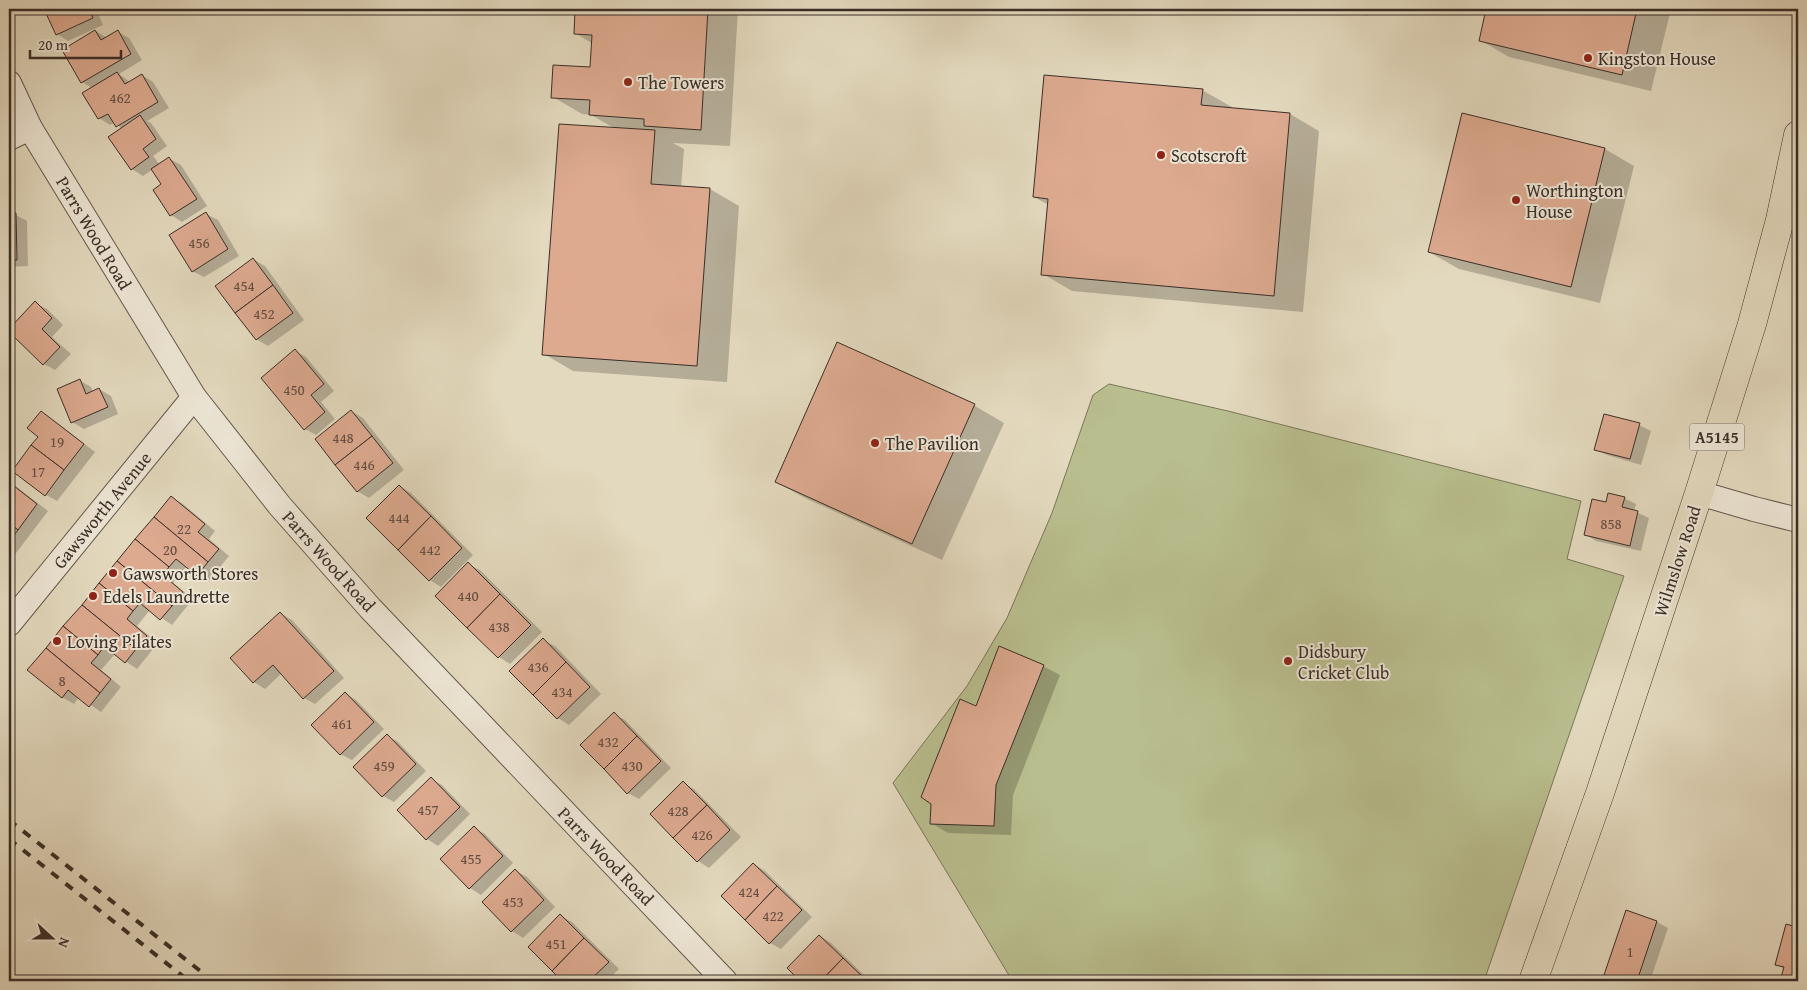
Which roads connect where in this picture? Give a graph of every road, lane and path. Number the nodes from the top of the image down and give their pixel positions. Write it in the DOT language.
graph roads {
  1 [pos="9,82"];
  2 [pos="30,128"];
  3 [pos="9,138"];
  4 [pos="1797,146"];
  5 [pos="194,397"];
  6 [pos="1699,492"];
  7 [pos="1798,520"];
  8 [pos="9,624"];
  9 [pos="726,981"];
  10 [pos="1533,981"];
  1 -- 2 [label="street, Parrs Wood Road"];
  2 -- 3 [label="street"];
  2 -- 5 [label="street, Parrs Wood Road"];
  4 -- 6 [label="main road, Wilmslow Road / A5145"];
  5 -- 8 [label="street, Gawsworth Avenue"];
  5 -- 9 [label="street, Parrs Wood Road"];
  6 -- 7 [label="street"];
  6 -- 10 [label="main road, Wilmslow Road / A5145"];
}
